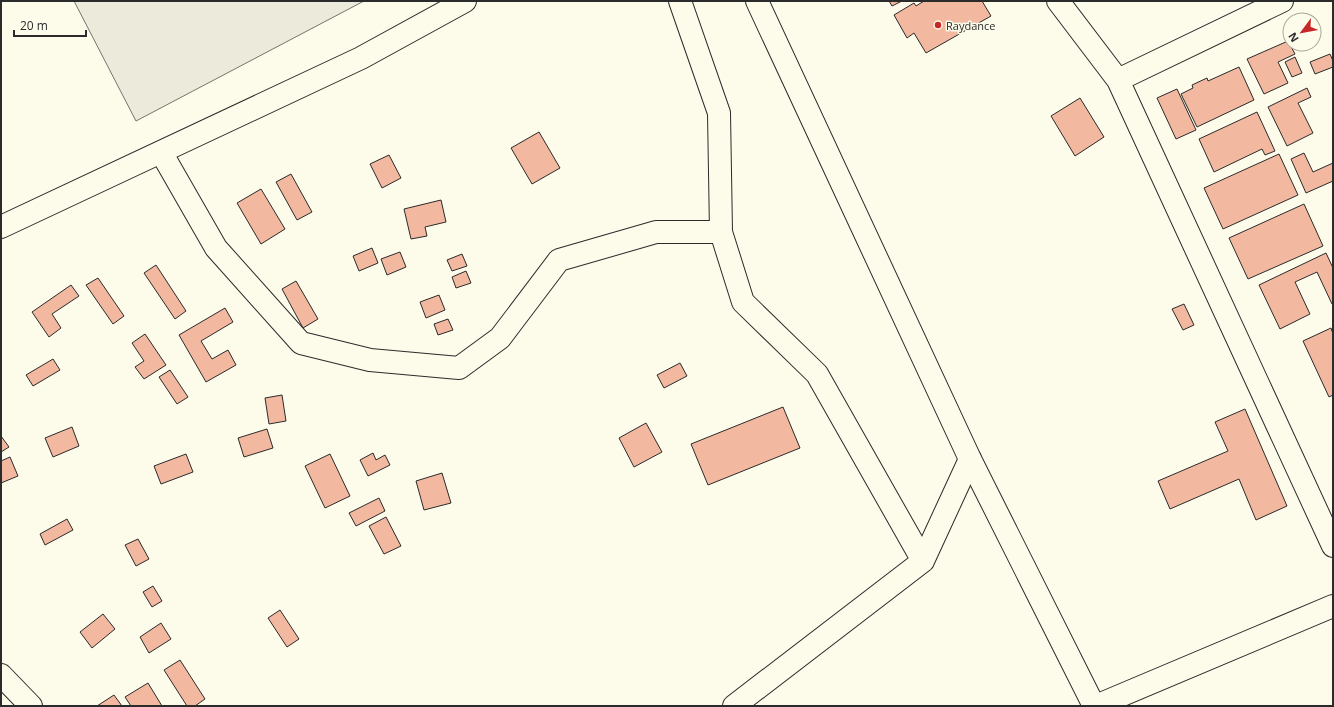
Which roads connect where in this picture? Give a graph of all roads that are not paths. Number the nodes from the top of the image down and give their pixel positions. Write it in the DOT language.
graph roads {
  1 [pos="465,1"];
  2 [pos="680,1"];
  3 [pos="757,1"];
  4 [pos="1058,1"];
  5 [pos="1282,1"];
  6 [pos="1118,80"];
  7 [pos="161,152"];
  8 [pos="1,227"];
  9 [pos="721,232"];
  10 [pos="970,459"];
  11 [pos="1333,546"];
  12 [pos="923,561"];
  13 [pos="1333,606"];
  14 [pos="1,675"];
  15 [pos="31,706"];
  16 [pos="734,706"];
  17 [pos="1095,706"];
  1 -- 7 [label="main road"];
  2 -- 9 [label="main road"];
  3 -- 10 [label="main road"];
  4 -- 6 [label="main road"];
  5 -- 6 [label="main road"];
  6 -- 11 [label="main road"];
  7 -- 8 [label="main road"];
  7 -- 9 [label="main road"];
  9 -- 12 [label="main road"];
  10 -- 12 [label="main road"];
  10 -- 17 [label="main road"];
  12 -- 16 [label="main road"];
  13 -- 17 [label="main road"];
  14 -- 15 [label="main road"];
}
